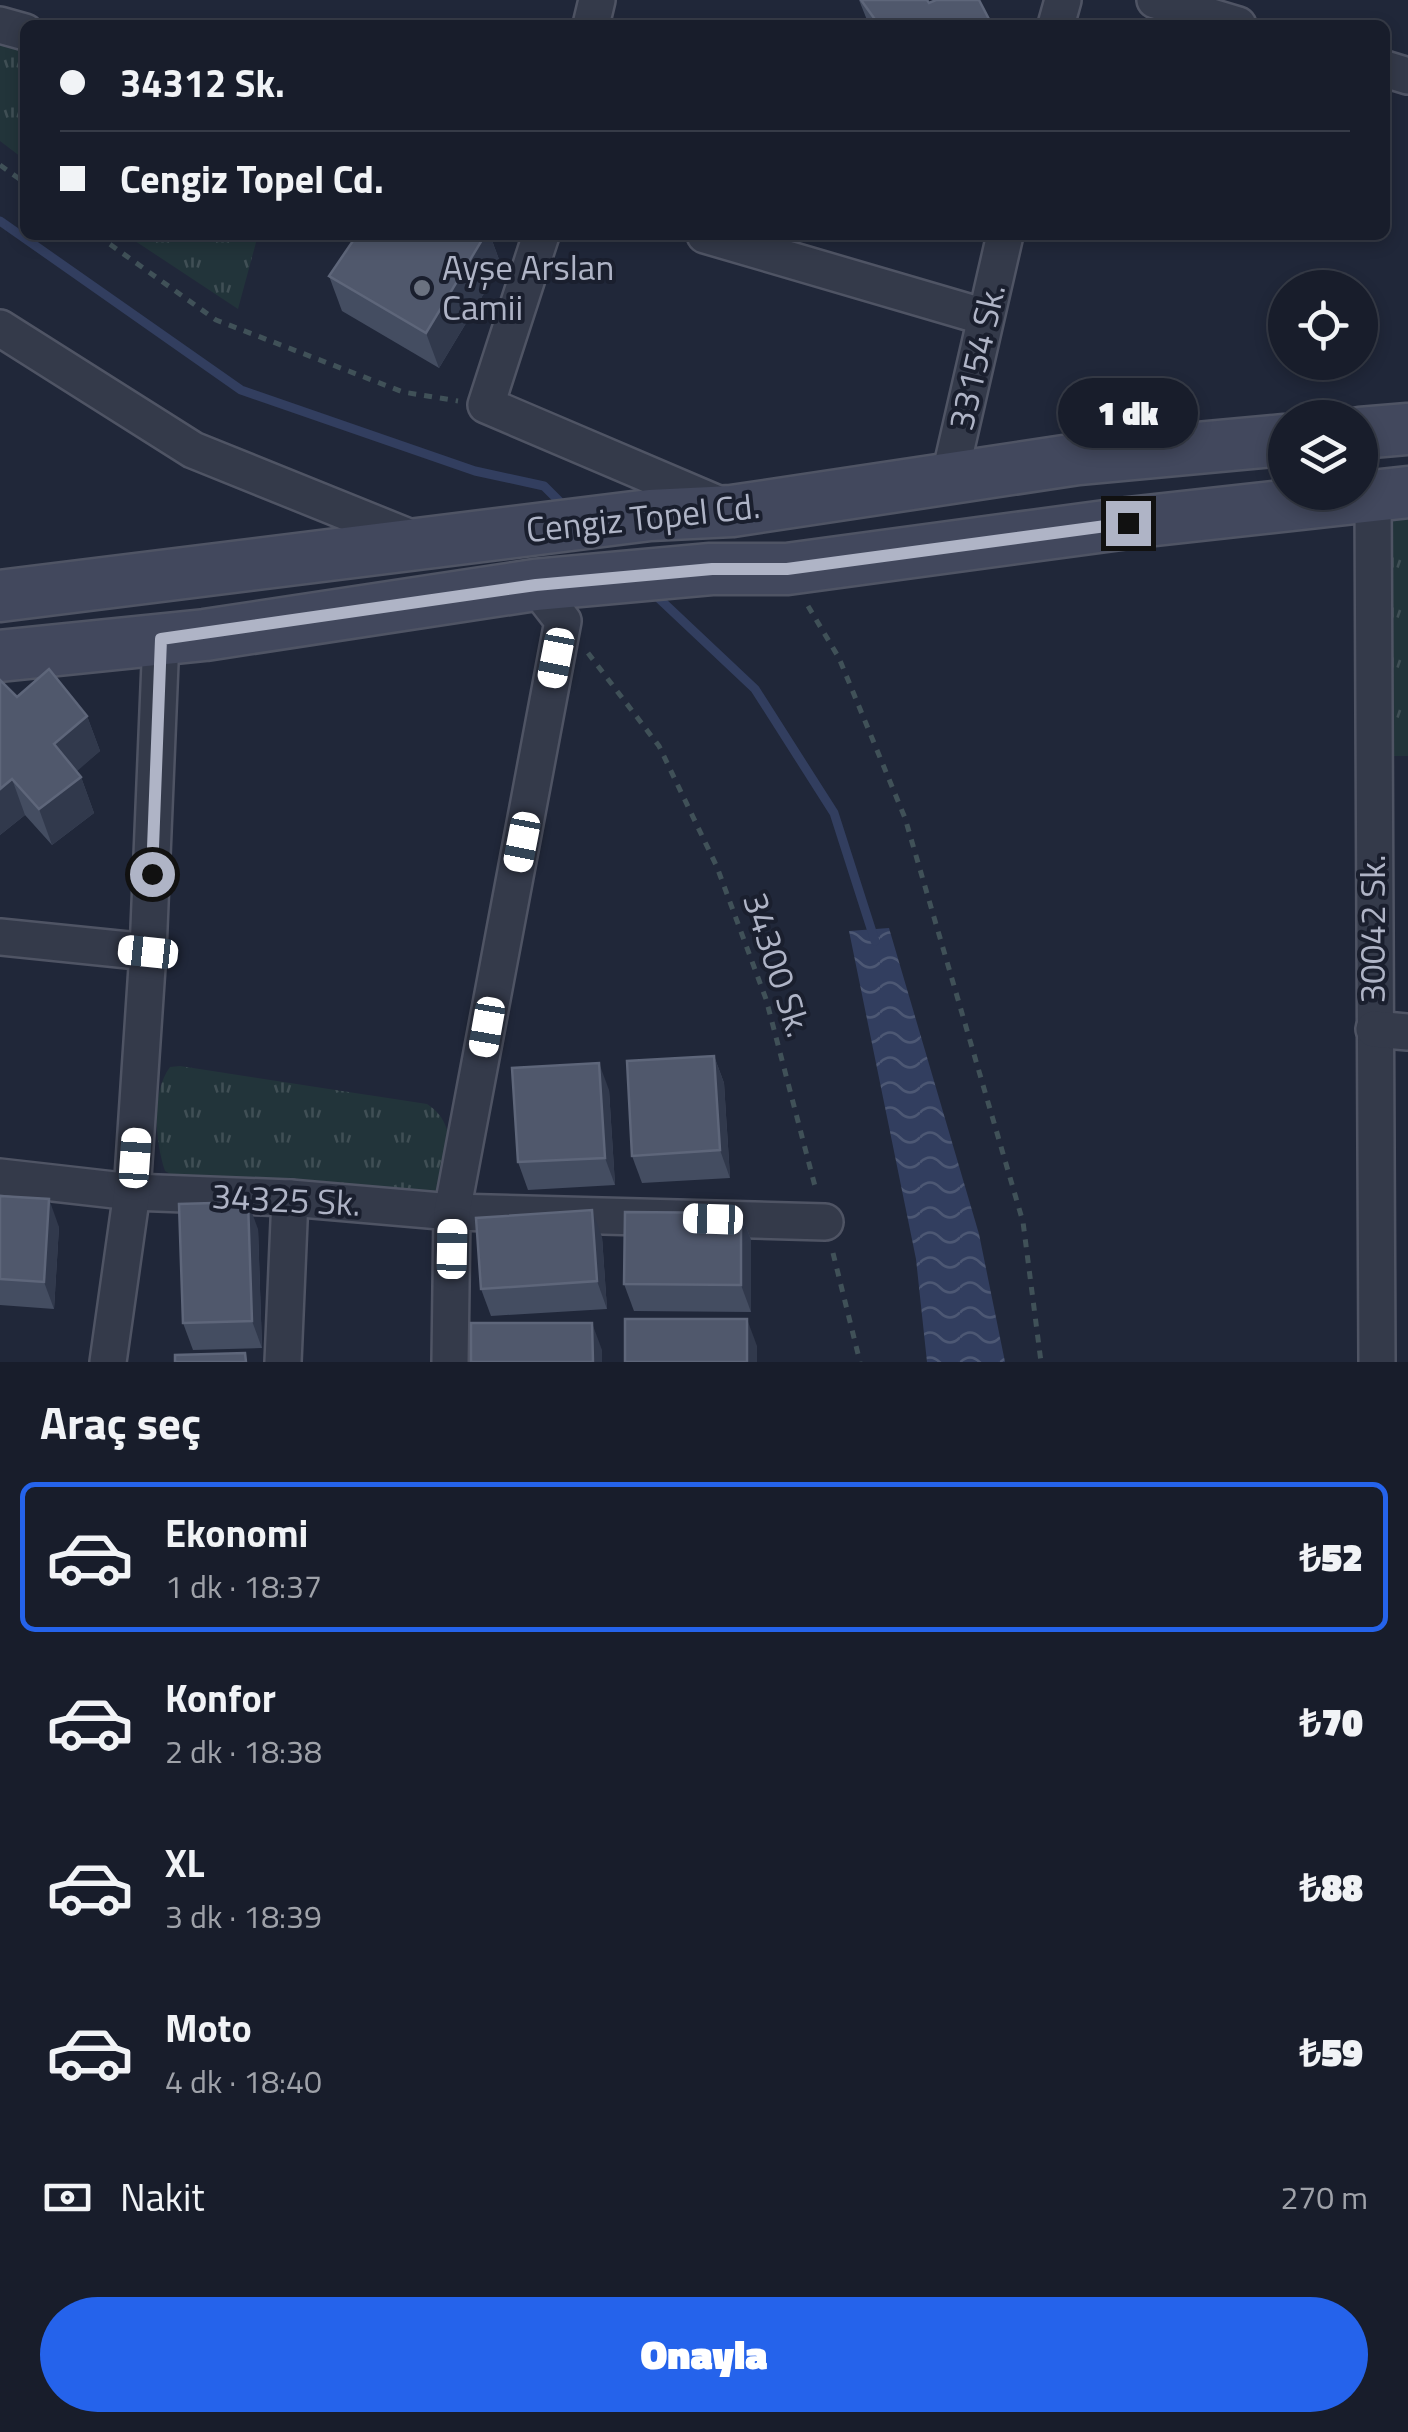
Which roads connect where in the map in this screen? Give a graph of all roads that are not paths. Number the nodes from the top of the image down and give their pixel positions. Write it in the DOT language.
graph roads {
  1 [pos="3,0"];
  2 [pos="1155,0"];
  3 [pos="0,11"];
  4 [pos="1221,20"];
  5 [pos="540,240"];
  6 [pos="722,240"];
  7 [pos="1004,240"];
  8 [pos="985,317"];
  9 [pos="0,328"];
  10 [pos="1408,429"];
  11 [pos="1378,432"];
  12 [pos="1268,442"];
  13 [pos="949,479"];
  14 [pos="1391,494"];
  15 [pos="732,511"];
  16 [pos="424,542"];
  17 [pos="0,596"];
  18 [pos="550,603"];
  19 [pos="161,639"];
  20 [pos="0,656"];
  21 [pos="0,937"];
  22 [pos="148,952"];
  23 [pos="1391,1031"];
  24 [pos="0,1177"];
  25 [pos="132,1192"];
  26 [pos="290,1198"];
  27 [pos="452,1212"];
  28 [pos="824,1222"];
  29 [pos="108,1362"];
  30 [pos="283,1362"];
  31 [pos="450,1362"];
  32 [pos="1376,1362"];
  1 -- 3 [label="street"];
  2 -- 4 [label="street"];
  5 -- 15 [label="street"];
  6 -- 8 [label="street"];
  7 -- 8 [label="street, 33154 Sk."];
  8 -- 13 [label="street, 33154 Sk."];
  9 -- 16 [label="street"];
  10 -- 11 [label="street"];
  12 -- 13 [label="street, Cengiz Topel Cd."];
  13 -- 15 [label="street, Cengiz Topel Cd."];
  14 -- 18 [label="street, Cengiz Topel Cd."];
  14 -- 23 [label="street, 30042 Sk."];
  15 -- 16 [label="street, Cengiz Topel Cd."];
  16 -- 17 [label="street, Cengiz Topel Cd."];
  18 -- 19 [label="street, Cengiz Topel Cd."];
  18 -- 27 [label="street"];
  19 -- 20 [label="street, Cengiz Topel Cd."];
  19 -- 22 [label="street"];
  21 -- 22 [label="street"];
  22 -- 25 [label="street"];
  23 -- 32 [label="street, 30042 Sk."];
  24 -- 25 [label="street, 34325 Sk."];
  25 -- 26 [label="street, 34325 Sk."];
  25 -- 29 [label="street"];
  26 -- 27 [label="street, 34325 Sk."];
  26 -- 30 [label="street"];
  27 -- 28 [label="street, 34325 Sk."];
  27 -- 31 [label="street"];
}
